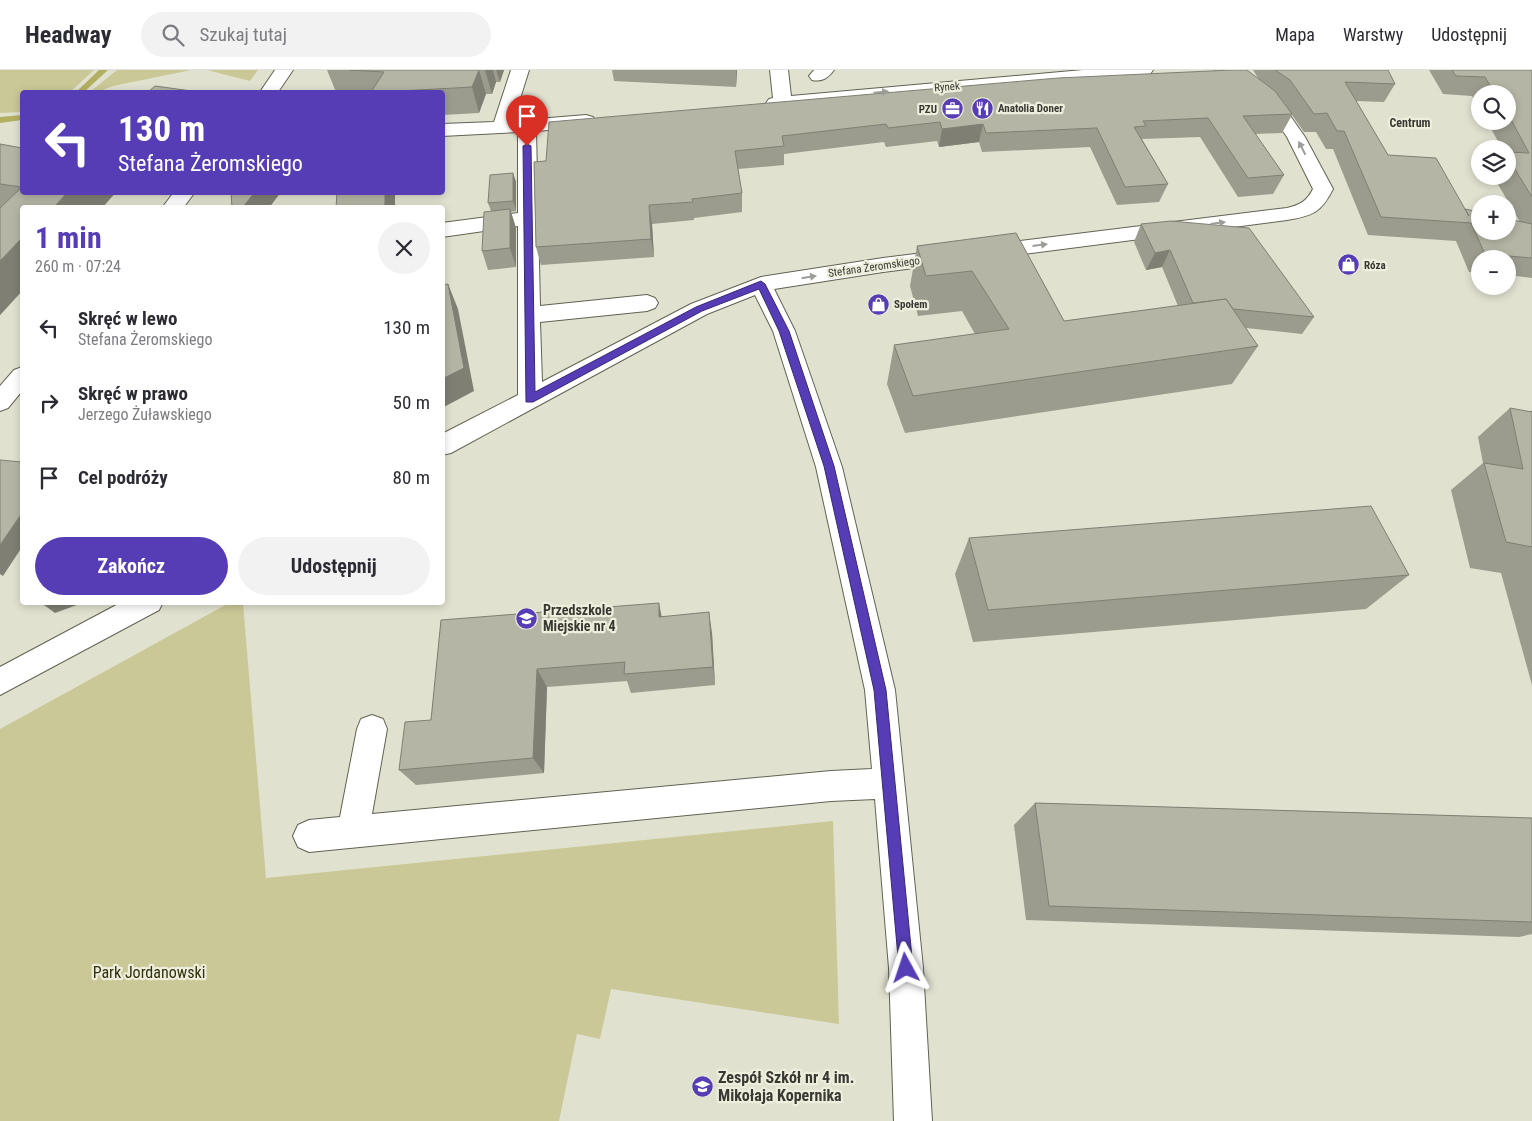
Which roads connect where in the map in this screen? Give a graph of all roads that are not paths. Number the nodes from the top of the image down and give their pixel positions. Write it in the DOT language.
graph roads {
  1 [pos="284,70"];
  2 [pos="520,70"];
  3 [pos="779,70"];
  4 [pos="1144,70"];
  5 [pos="1225,70"];
  6 [pos="270,90"];
  7 [pos="783,103"];
  8 [pos="753,105"];
  9 [pos="606,119"];
  10 [pos="527,126"];
  11 [pos="502,127"];
  12 [pos="445,130"];
  13 [pos="183,195"];
  14 [pos="175,205"];
  15 [pos="528,218"];
  16 [pos="445,229"];
  17 [pos="761,284"];
  18 [pos="646,303"];
  19 [pos="530,315"];
  20 [pos="20,378"];
  21 [pos="530,399"];
  22 [pos="0,402"];
  23 [pos="445,444"];
  24 [pos="143,605"];
  25 [pos="0,682"];
  26 [pos="372,729"];
  27 [pos="890,783"];
  28 [pos="353,832"];
  29 [pos="309,836"];
  30 [pos="913,1121"];
  1 -- 6 [label="street"];
  2 -- 11 [label="street"];
  3 -- 7 [label="street"];
  7 -- 4 [label="street, Rynek, one-way"];
  17 -- 5 [label="street, Stefana Żeromskiego, one-way"];
  7 -- 8 [label="street, Rynek"];
  9 -- 10 [label="street"];
  10 -- 11 [label="street"];
  10 -- 15 [label="street"];
  11 -- 12 [label="street"];
  13 -- 14 [label="street"];
  15 -- 16 [label="street"];
  15 -- 19 [label="street"];
  17 -- 21 [label="street, Stefana Żeromskiego"];
  17 -- 27 [label="street"];
  18 -- 19 [label="street"];
  19 -- 21 [label="street"];
  20 -- 22 [label="street"];
  21 -- 23 [label="street, Stefana Żeromskiego"];
  24 -- 25 [label="street"];
  26 -- 28 [label="street"];
  27 -- 28 [label="street"];
  27 -- 30 [label="street"];
  28 -- 29 [label="street"];
}
